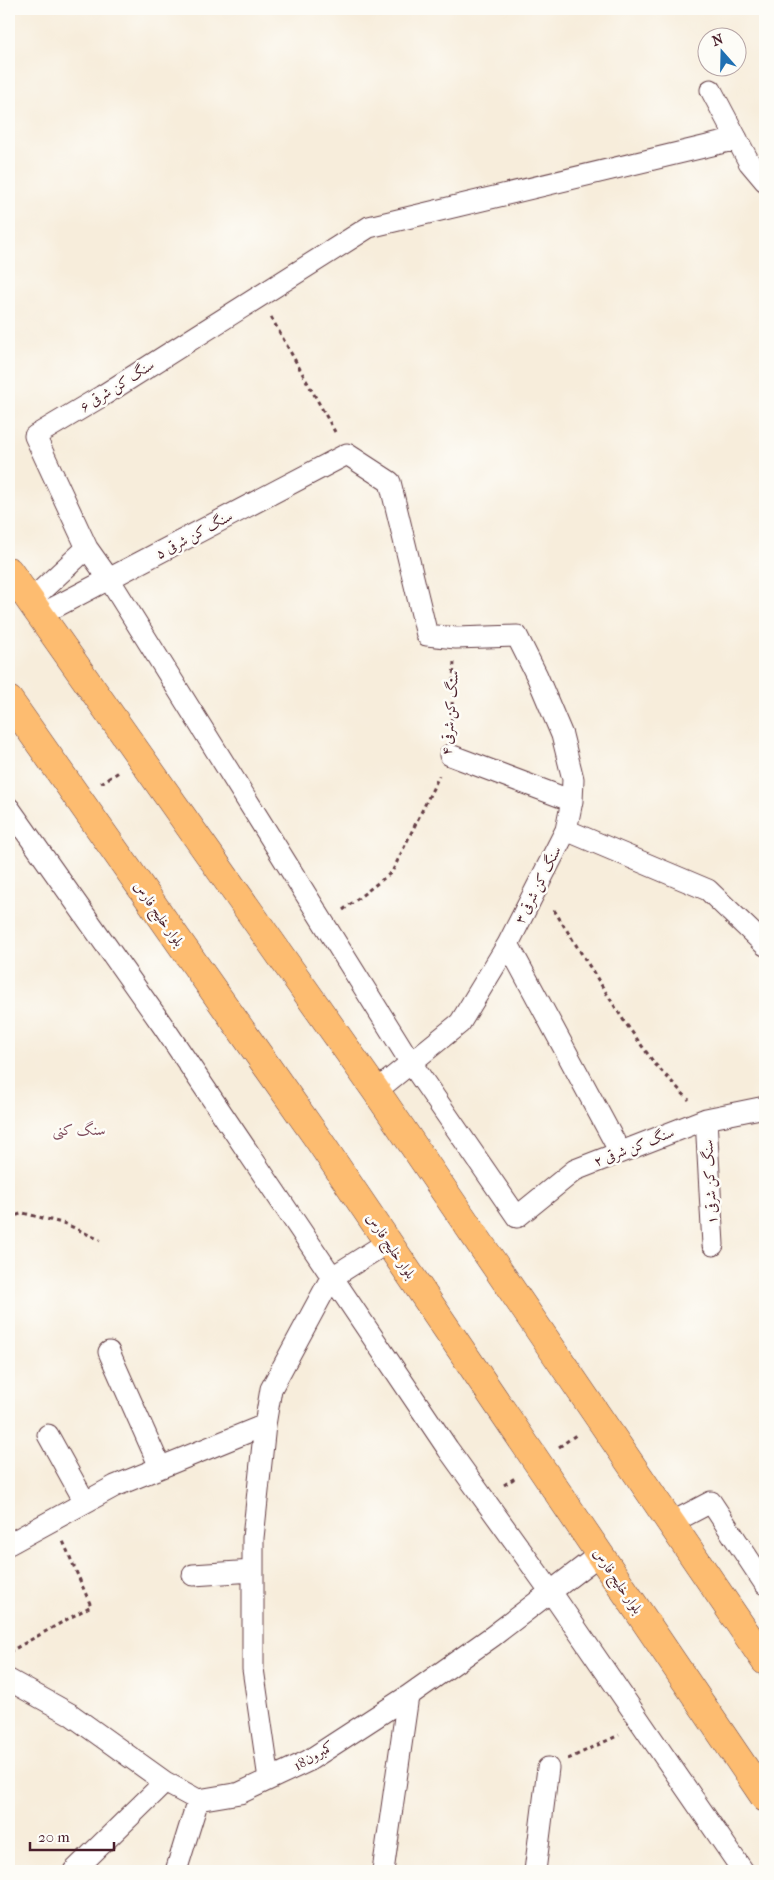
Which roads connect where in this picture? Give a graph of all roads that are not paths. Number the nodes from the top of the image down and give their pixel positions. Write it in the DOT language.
graph roads {
  1 [pos="711,90"];
  2 [pos="737,139"];
  3 [pos="765,181"];
  4 [pos="87,548"];
  5 [pos="9,571"];
  6 [pos="109,579"];
  7 [pos="35,608"];
  8 [pos="517,636"];
  9 [pos="9,700"];
  10 [pos="450,755"];
  11 [pos="572,801"];
  12 [pos="9,808"];
  13 [pos="566,830"];
  14 [pos="757,924"];
  15 [pos="508,944"];
  16 [pos="765,945"];
  17 [pos="411,1063"];
  18 [pos="376,1091"];
  19 [pos="765,1107"];
  20 [pos="706,1119"];
  21 [pos="620,1152"];
  22 [pos="388,1242"];
  23 [pos="713,1245"];
  24 [pos="332,1278"];
  25 [pos="109,1352"];
  26 [pos="265,1424"];
  27 [pos="48,1435"];
  28 [pos="160,1468"];
  29 [pos="85,1502"];
  30 [pos="671,1523"];
  31 [pos="9,1544"];
  32 [pos="600,1554"];
  33 [pos="253,1571"];
  34 [pos="193,1575"];
  35 [pos="765,1584"];
  36 [pos="551,1592"];
  37 [pos="765,1661"];
  38 [pos="9,1680"];
  39 [pos="408,1696"];
  40 [pos="548,1768"];
  41 [pos="270,1779"];
  42 [pos="165,1782"];
  43 [pos="765,1798"];
  44 [pos="198,1800"];
  45 [pos="74,1871"];
  46 [pos="176,1871"];
  47 [pos="383,1871"];
  48 [pos="535,1871"];
  49 [pos="744,1871"];
  1 -- 2 [label="street"];
  2 -- 3 [label="street"];
  2 -- 4 [label="street, سنگ کن شرقی ۶"];
  4 -- 6 [label="street"];
  4 -- 7 [label="street"];
  5 -- 7 [label="main road"];
  6 -- 7 [label="street, سنگ کن شرقی ۵"];
  6 -- 8 [label="street, سنگ کن شرقی ۵"];
  6 -- 17 [label="street"];
  7 -- 18 [label="main road"];
  8 -- 11 [label="street, سنگ کن شرقی ۳"];
  9 -- 22 [label="main road, بلوار خلیج فارس"];
  10 -- 11 [label="street"];
  11 -- 13 [label="street, سنگ کن شرقی ۳"];
  12 -- 24 [label="street"];
  13 -- 14 [label="street"];
  13 -- 15 [label="street, سنگ کن شرقی ۳"];
  14 -- 16 [label="street"];
  15 -- 17 [label="street, سنگ کن شرقی ۳"];
  15 -- 21 [label="street"];
  17 -- 18 [label="street, سنگ کن شرقی ۳"];
  17 -- 21 [label="street, سنگ کن شرقی ۲"];
  18 -- 30 [label="main road"];
  19 -- 20 [label="street, سنگ کن شرقی ۲"];
  20 -- 21 [label="street, سنگ کن شرقی ۲"];
  20 -- 23 [label="street, سنگ کن شرقی ۱"];
  22 -- 24 [label="street"];
  22 -- 32 [label="main road, بلوار خلیج فارس"];
  24 -- 26 [label="street"];
  24 -- 36 [label="street"];
  25 -- 28 [label="street"];
  26 -- 28 [label="street"];
  26 -- 33 [label="street"];
  27 -- 29 [label="street"];
  28 -- 29 [label="street"];
  29 -- 31 [label="street"];
  30 -- 35 [label="street"];
  30 -- 37 [label="main road"];
  32 -- 36 [label="street, کمبرون18"];
  32 -- 43 [label="main road, بلوار خلیج فارس"];
  33 -- 34 [label="street"];
  33 -- 41 [label="street"];
  36 -- 39 [label="street, کمبرون18"];
  36 -- 49 [label="street"];
  38 -- 42 [label="street"];
  39 -- 41 [label="street, کمبرون18"];
  39 -- 47 [label="street"];
  40 -- 48 [label="street"];
  41 -- 44 [label="street, کمبرون18"];
  42 -- 44 [label="street"];
  42 -- 45 [label="street"];
  44 -- 46 [label="street"];
}
